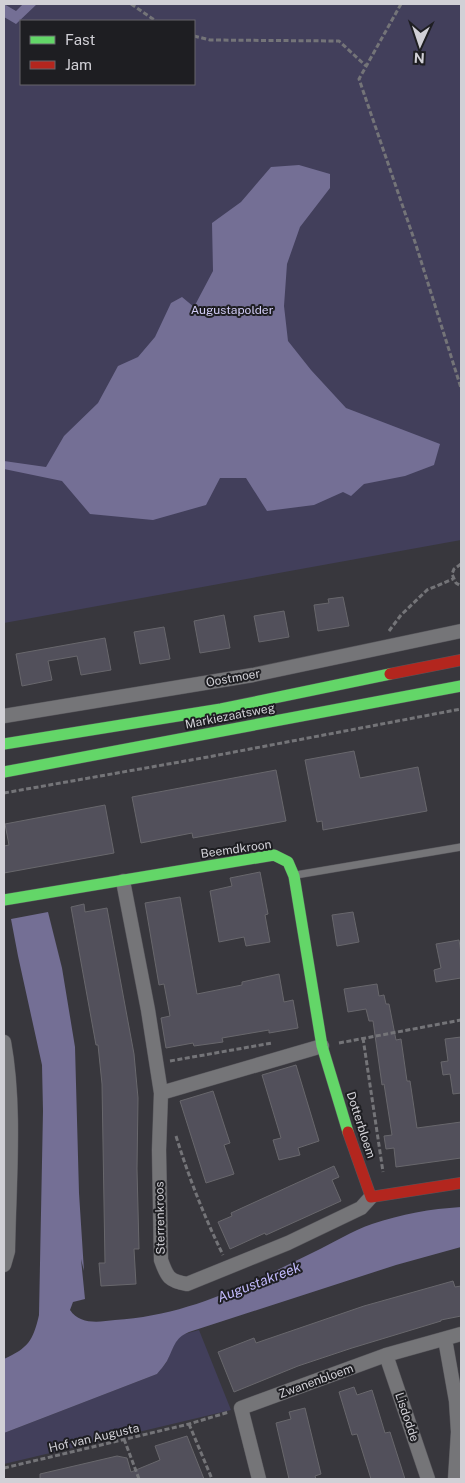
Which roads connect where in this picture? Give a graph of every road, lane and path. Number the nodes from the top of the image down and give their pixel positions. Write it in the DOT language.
graph roads {
  1 [pos="131,4"];
  2 [pos="400,4"];
  3 [pos="155,20"];
  4 [pos="195,36"];
  5 [pos="366,66"];
  6 [pos="461,388"];
  7 [pos="461,564"];
  8 [pos="453,579"];
  9 [pos="461,586"];
  10 [pos="461,631"];
  11 [pos="383,646"];
  12 [pos="461,660"];
  13 [pos="461,686"];
  14 [pos="461,710"];
  15 [pos="4,716"];
  16 [pos="4,744"];
  17 [pos="4,772"];
  18 [pos="4,793"];
  19 [pos="461,848"];
  20 [pos="294,876"];
  21 [pos="123,881"];
  22 [pos="4,900"];
  23 [pos="461,1020"];
  24 [pos="363,1038"];
  25 [pos="4,1042"];
  26 [pos="281,1042"];
  27 [pos="322,1046"];
  28 [pos="157,1063"];
  29 [pos="161,1092"];
  30 [pos="174,1128"];
  31 [pos="461,1183"];
  32 [pos="386,1195"];
  33 [pos="371,1197"];
  34 [pos="4,1265"];
  35 [pos="229,1267"];
  36 [pos="461,1334"];
  37 [pos="445,1338"];
  38 [pos="386,1356"];
  39 [pos="241,1408"];
  40 [pos="189,1424"];
  41 [pos="124,1440"];
  42 [pos="4,1468"];
  43 [pos="139,1479"];
  44 [pos="212,1479"];
  45 [pos="258,1479"];
  46 [pos="428,1479"];
  47 [pos="455,1479"];
  1 -- 3 [label="path"];
  2 -- 5 [label="path"];
  4 -- 5 [label="path"];
  5 -- 6 [label="path"];
  7 -- 8 [label="path"];
  8 -- 9 [label="path"];
  8 -- 11 [label="path"];
  10 -- 11 [label="street, Oostmoer"];
  11 -- 15 [label="street, Oostmoer"];
  12 -- 16 [label="main road, Markiezaatsweg"];
  13 -- 17 [label="main road, Markiezaatsweg"];
  14 -- 18 [label="path"];
  19 -- 20 [label="lane"];
  20 -- 21 [label="main road, Beemdkroon"];
  20 -- 27 [label="main road, Dotterbloem"];
  21 -- 22 [label="main road, Beemdkroon"];
  21 -- 28 [label="street, Sterrenkroos"];
  23 -- 24 [label="path"];
  24 -- 27 [label="path"];
  24 -- 32 [label="path, Dotterbloem"];
  25 -- 34 [label="street"];
  26 -- 28 [label="path"];
  27 -- 29 [label="street"];
  27 -- 33 [label="main road, Dotterbloem"];
  28 -- 29 [label="street, Sterrenkroos"];
  29 -- 35 [label="street, Sterrenkroos"];
  30 -- 35 [label="path"];
  31 -- 32 [label="main road"];
  32 -- 33 [label="main road"];
  33 -- 35 [label="street, Sterrenkroos"];
  36 -- 37 [label="street, Zwanenbloem"];
  37 -- 38 [label="street, Zwanenbloem"];
  37 -- 47 [label="street"];
  38 -- 39 [label="street, Zwanenbloem"];
  38 -- 46 [label="street, Lisdodde"];
  39 -- 40 [label="path, Hof van Augusta"];
  39 -- 45 [label="street"];
  40 -- 41 [label="path, Hof van Augusta"];
  40 -- 44 [label="path"];
  41 -- 42 [label="path, Hof van Augusta"];
  41 -- 43 [label="path"];
}
